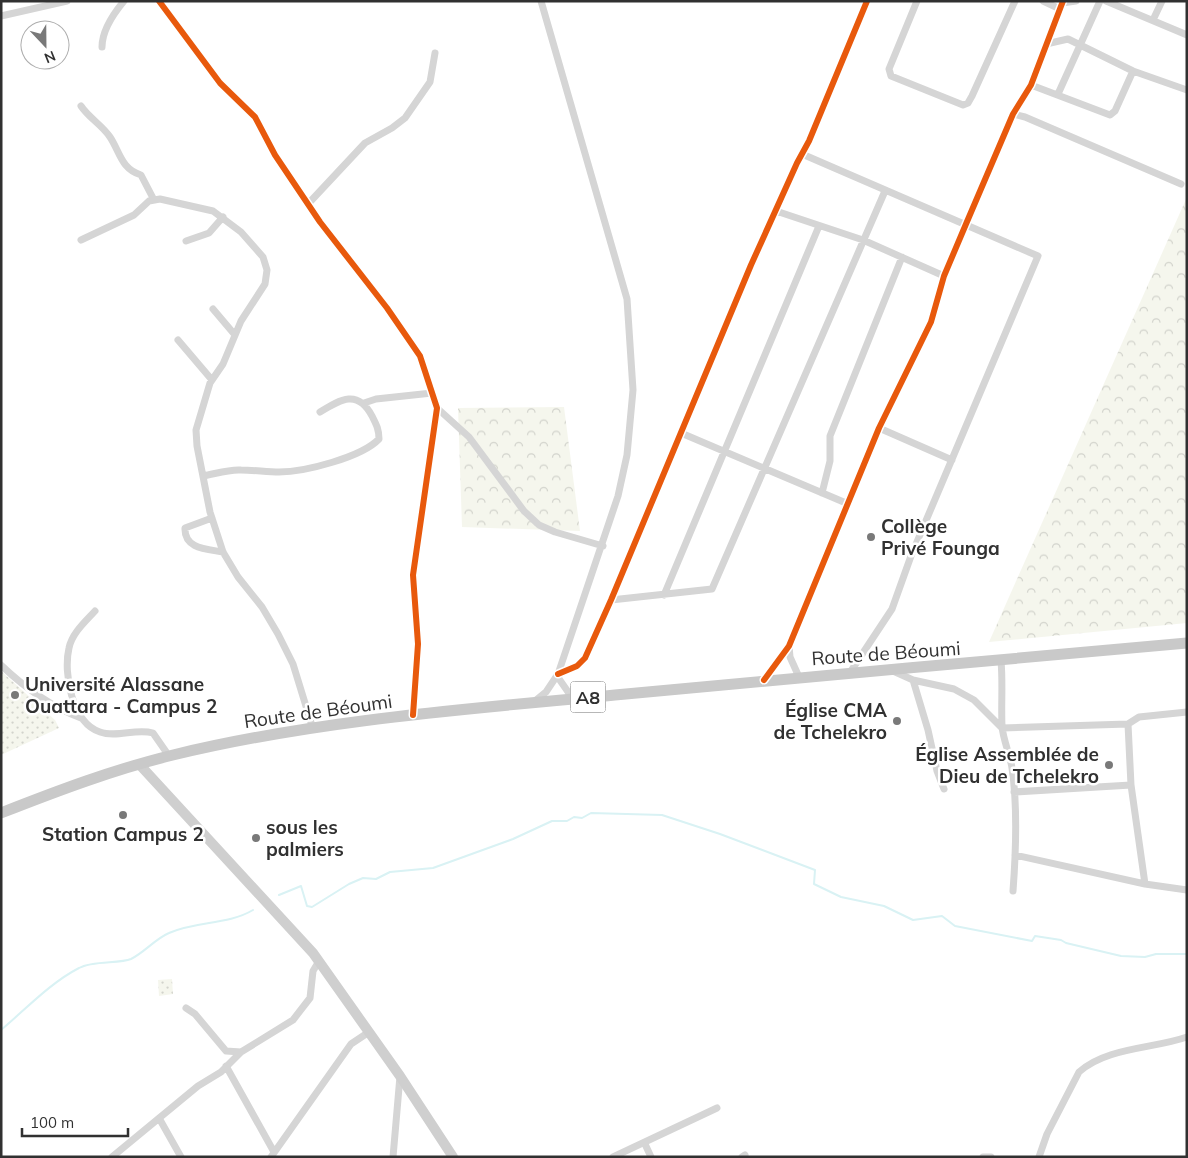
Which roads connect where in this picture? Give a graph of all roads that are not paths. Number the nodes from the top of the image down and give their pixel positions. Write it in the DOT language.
graph roads {
  1 [pos="67,1"];
  2 [pos="124,1"];
  3 [pos="159,1"];
  4 [pos="541,1"];
  5 [pos="867,1"];
  6 [pos="917,1"];
  7 [pos="1016,1"];
  8 [pos="1043,1"];
  9 [pos="1076,1"];
  10 [pos="1100,1"];
  11 [pos="1106,1"];
  12 [pos="1162,1"];
  13 [pos="1061,5"];
  14 [pos="1,16"];
  15 [pos="1153,20"];
  16 [pos="1187,35"];
  17 [pos="1046,44"];
  18 [pos="1082,46"];
  19 [pos="102,47"];
  20 [pos="436,53"];
  21 [pos="1133,71"];
  22 [pos="1030,85"];
  23 [pos="1186,89"];
  24 [pos="1058,94"];
  25 [pos="80,106"];
  26 [pos="1013,114"];
  27 [pos="802,154"];
  28 [pos="1180,184"];
  29 [pos="884,191"];
  30 [pos="154,200"];
  31 [pos="308,204"];
  32 [pos="776,211"];
  33 [pos="222,217"];
  34 [pos="966,224"];
  35 [pos="818,226"];
  36 [pos="81,240"];
  37 [pos="863,240"];
  38 [pos="186,242"];
  39 [pos="902,257"];
  40 [pos="944,276"];
  41 [pos="214,309"];
  42 [pos="235,335"];
  43 [pos="178,340"];
  44 [pos="212,380"];
  45 [pos="432,393"];
  46 [pos="364,403"];
  47 [pos="437,408"];
  48 [pos="320,412"];
  49 [pos="879,428"];
  50 [pos="681,433"];
  51 [pos="723,451"];
  52 [pos="952,460"];
  53 [pos="764,468"];
  54 [pos="204,476"];
  55 [pos="822,493"];
  56 [pos="846,504"];
  57 [pos="212,518"];
  58 [pos="602,546"];
  59 [pos="223,552"];
  60 [pos="664,595"];
  61 [pos="611,600"];
  62 [pos="95,611"];
  63 [pos="1187,643"];
  64 [pos="788,646"];
  65 [pos="1001,661"];
  66 [pos="1,665"];
  67 [pos="892,670"];
  68 [pos="849,674"];
  69 [pos="558,675"];
  70 [pos="799,677"];
  71 [pos="764,680"];
  72 [pos="913,680"];
  73 [pos="573,699"];
  74 [pos="533,702"];
  75 [pos="1187,712"];
  76 [pos="413,715"];
  77 [pos="81,718"];
  78 [pos="1128,724"];
  79 [pos="1002,728"];
  80 [pos="313,729"];
  81 [pos="169,756"];
  82 [pos="140,764"];
  83 [pos="1131,785"];
  84 [pos="944,789"];
  85 [pos="1014,792"];
  86 [pos="1,814"];
  87 [pos="1015,854"];
  88 [pos="1146,884"];
  89 [pos="1187,890"];
  90 [pos="1013,891"];
  91 [pos="319,961"];
  92 [pos="186,1008"];
  93 [pos="369,1032"];
  94 [pos="1187,1037"];
  95 [pos="241,1052"];
  96 [pos="226,1066"];
  97 [pos="400,1076"];
  98 [pos="717,1108"];
  99 [pos="159,1118"];
  100 [pos="645,1144"];
  101 [pos="273,1154"];
  102 [pos="112,1157"];
  103 [pos="181,1157"];
  104 [pos="393,1157"];
  105 [pos="452,1157"];
  106 [pos="613,1157"];
  107 [pos="650,1157"];
  108 [pos="983,1157"];
  109 [pos="991,1157"];
  110 [pos="1039,1157"];
  1 -- 14 [label="street"];
  2 -- 19 [label="street"];
  3 -- 31 [label="street"];
  4 -- 58 [label="street"];
  5 -- 27 [label="street"];
  6 -- 7 [label="street"];
  8 -- 13 [label="street"];
  9 -- 13 [label="street"];
  10 -- 18 [label="street"];
  11 -- 15 [label="street"];
  12 -- 15 [label="street"];
  13 -- 17 [label="street"];
  15 -- 16 [label="street"];
  17 -- 18 [label="street"];
  17 -- 22 [label="street"];
  18 -- 21 [label="street"];
  18 -- 24 [label="street"];
  20 -- 31 [label="street"];
  21 -- 23 [label="street"];
  21 -- 24 [label="street"];
  22 -- 24 [label="street"];
  22 -- 26 [label="street"];
  25 -- 30 [label="street"];
  26 -- 28 [label="street"];
  26 -- 34 [label="street"];
  27 -- 29 [label="street"];
  27 -- 32 [label="street"];
  29 -- 34 [label="street"];
  29 -- 37 [label="street"];
  30 -- 33 [label="street"];
  30 -- 36 [label="street"];
  31 -- 45 [label="street"];
  32 -- 35 [label="street"];
  32 -- 50 [label="street"];
  33 -- 38 [label="street"];
  33 -- 42 [label="street"];
  34 -- 40 [label="street"];
  34 -- 52 [label="street"];
  35 -- 37 [label="street"];
  35 -- 51 [label="street"];
  37 -- 39 [label="street"];
  37 -- 53 [label="street"];
  39 -- 40 [label="street"];
  39 -- 55 [label="street"];
  40 -- 49 [label="street"];
  41 -- 42 [label="street"];
  42 -- 44 [label="street"];
  43 -- 44 [label="street"];
  44 -- 54 [label="street"];
  45 -- 46 [label="street"];
  45 -- 47 [label="street"];
  46 -- 48 [label="street"];
  46 -- 54 [label="street"];
  47 -- 58 [label="street"];
  47 -- 76 [label="street"];
  49 -- 52 [label="street"];
  49 -- 56 [label="street"];
  50 -- 51 [label="street"];
  50 -- 61 [label="street"];
  51 -- 53 [label="street"];
  51 -- 60 [label="street"];
  52 -- 68 [label="street"];
  53 -- 55 [label="street"];
  53 -- 60 [label="street"];
  54 -- 57 [label="street"];
  55 -- 56 [label="street"];
  56 -- 64 [label="street"];
  57 -- 59 [label="street"];
  57 -- 59 [label="street"];
  58 -- 69 [label="street"];
  59 -- 80 [label="street"];
  60 -- 61 [label="street"];
  61 -- 69 [label="street"];
  62 -- 77 [label="street"];
  63 -- 65 [label="main road, Route de Béoumi / A8"];
  64 -- 70 [label="street"];
  64 -- 71 [label="street"];
  65 -- 67 [label="main road, Route de Béoumi / A8"];
  65 -- 79 [label="street"];
  66 -- 77 [label="street"];
  67 -- 68 [label="main road, Route de Béoumi / A8"];
  67 -- 72 [label="street"];
  68 -- 70 [label="main road, Route de Béoumi / A8"];
  69 -- 73 [label="street"];
  69 -- 74 [label="street"];
  70 -- 71 [label="main road, Route de Béoumi / A8"];
  71 -- 73 [label="main road, Route de Béoumi / A8"];
  72 -- 79 [label="street"];
  72 -- 84 [label="street"];
  73 -- 74 [label="main road, Route de Béoumi / A8"];
  74 -- 76 [label="main road, Route de Béoumi / A8"];
  75 -- 78 [label="street"];
  76 -- 80 [label="main road, Route de Béoumi / A8"];
  77 -- 81 [label="street"];
  78 -- 79 [label="street"];
  78 -- 83 [label="street"];
  79 -- 85 [label="street"];
  80 -- 81 [label="main road, Route de Béoumi / A8"];
  81 -- 82 [label="main road, Route de Béoumi / A8"];
  82 -- 86 [label="main road, Route de Béoumi / A8"];
  82 -- 91 [label="main road"];
  83 -- 85 [label="street"];
  83 -- 88 [label="street"];
  85 -- 87 [label="street"];
  87 -- 88 [label="street"];
  87 -- 90 [label="street"];
  88 -- 89 [label="street"];
  91 -- 93 [label="main road"];
  91 -- 95 [label="street"];
  92 -- 95 [label="street"];
  93 -- 97 [label="main road"];
  93 -- 101 [label="street"];
  94 -- 110 [label="street"];
  95 -- 96 [label="street"];
  96 -- 99 [label="street"];
  96 -- 101 [label="street"];
  97 -- 104 [label="street"];
  97 -- 105 [label="main road"];
  98 -- 100 [label="street"];
  99 -- 102 [label="street"];
  99 -- 103 [label="street"];
  100 -- 106 [label="street"];
  100 -- 107 [label="street"];
  108 -- 109 [label="street"];
}
